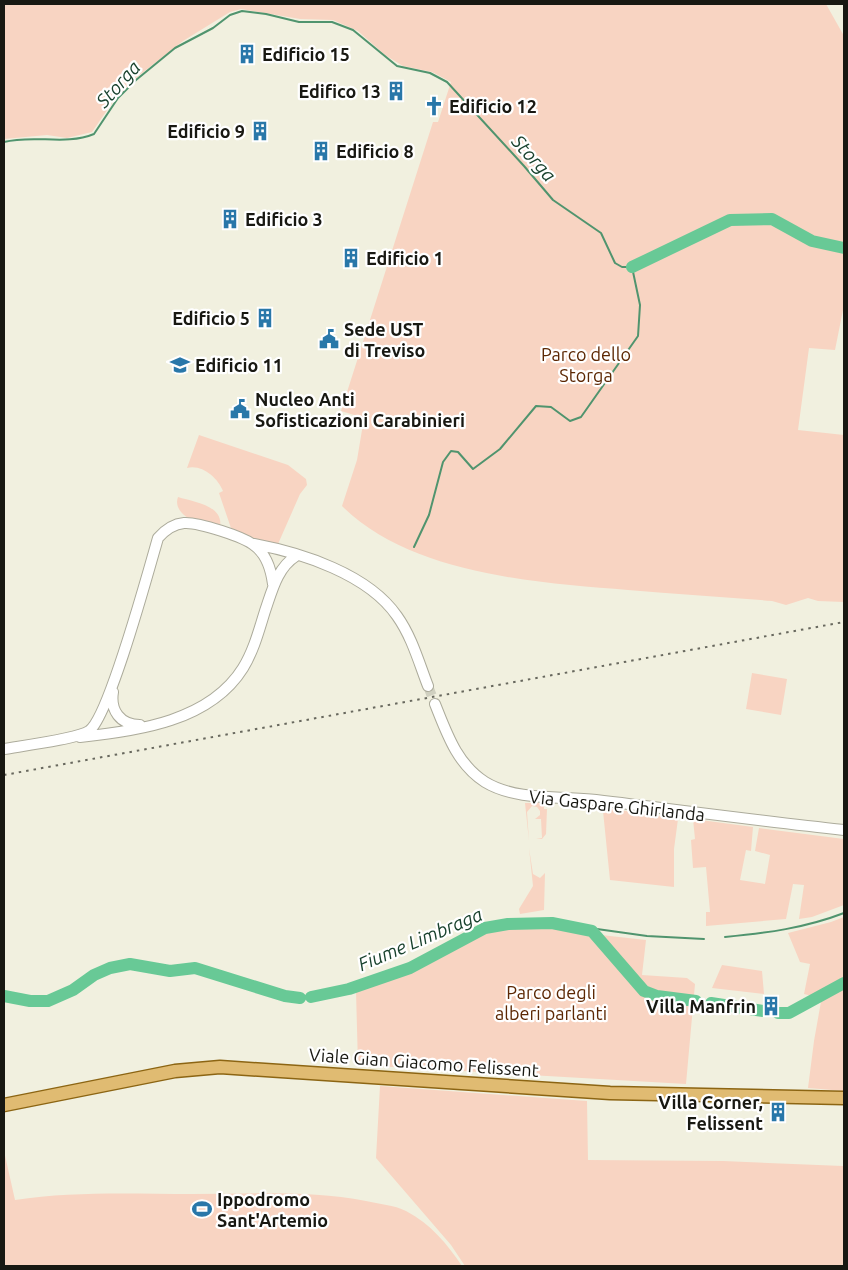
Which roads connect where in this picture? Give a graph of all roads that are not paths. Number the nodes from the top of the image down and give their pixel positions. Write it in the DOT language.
graph roads {
  1 [pos="254,544"];
  2 [pos="296,556"];
  3 [pos="274,584"];
  4 [pos="115,678"];
  5 [pos="428,686"];
  6 [pos="435,704"];
  7 [pos="154,724"];
  8 [pos="62,739"];
  9 [pos="4,749"];
  10 [pos="844,830"];
  11 [pos="844,1098"];
  12 [pos="4,1105"];
  1 -- 2 [label="street"];
  1 -- 3 [label="street"];
  1 -- 4 [label="street"];
  2 -- 3 [label="street"];
  2 -- 5 [label="street"];
  3 -- 7 [label="street"];
  4 -- 7 [label="street"];
  4 -- 8 [label="street"];
  6 -- 10 [label="street, Via Gaspare Ghirlanda"];
  7 -- 8 [label="street"];
  8 -- 9 [label="street"];
  11 -- 12 [label="main road, Viale Gian Giacomo Felissent"];
}
